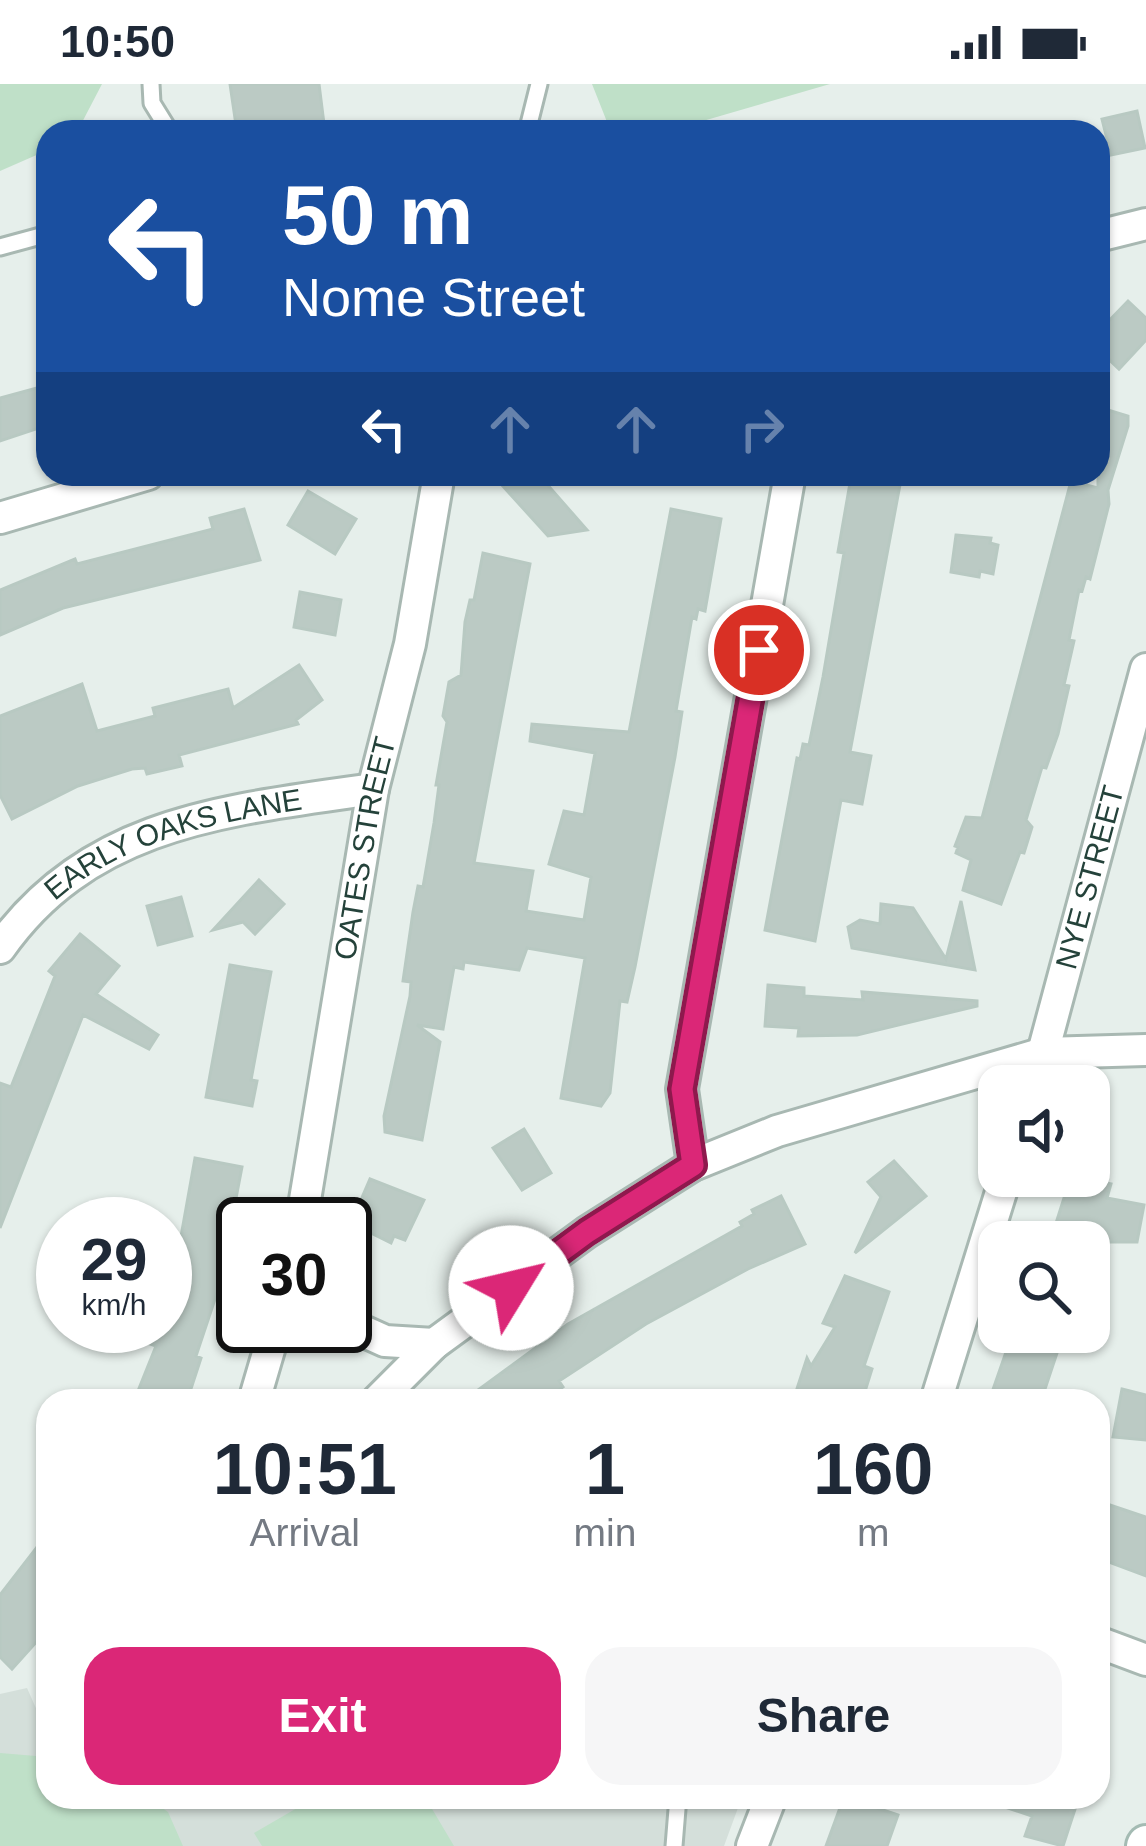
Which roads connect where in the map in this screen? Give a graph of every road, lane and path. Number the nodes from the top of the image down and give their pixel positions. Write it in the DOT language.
graph roads {
  1 [pos="151,84"];
  2 [pos="540,85"];
  3 [pos="163,120"];
  4 [pos="530,120"];
  5 [pos="1146,224"];
  6 [pos="1110,233"];
  7 [pos="36,238"];
  8 [pos="0,248"];
  9 [pos="108,486"];
  10 [pos="437,486"];
  11 [pos="788,486"];
  12 [pos="0,518"];
  13 [pos="1146,669"];
  14 [pos="374,789"];
  15 [pos="0,948"];
  16 [pos="1146,1050"];
  17 [pos="1044,1053"];
  18 [pos="1040,1065"];
  19 [pos="693,1165"];
  20 [pos="306,1197"];
  21 [pos="999,1197"];
  22 [pos="372,1335"];
  23 [pos="434,1344"];
  24 [pos="268,1353"];
  25 [pos="258,1389"];
  26 [pos="389,1389"];
  27 [pos="940,1389"];
  28 [pos="1110,1646"];
  29 [pos="1146,1660"];
  30 [pos="677,1809"];
  31 [pos="766,1809"];
  32 [pos="674,1846"];
  33 [pos="752,1846"];
  1 -- 3 [label="lane"];
  2 -- 4 [label="lane"];
  5 -- 6 [label="street"];
  7 -- 8 [label="lane"];
  9 -- 12 [label="street"];
  10 -- 14 [label="street, OATES STREET"];
  11 -- 19 [label="street"];
  13 -- 17 [label="street, NYE STREET"];
  14 -- 15 [label="street, EARLY OAKS LANE"];
  14 -- 20 [label="street, OATES STREET"];
  16 -- 17 [label="street"];
  17 -- 18 [label="street, NYE STREET"];
  17 -- 19 [label="street"];
  19 -- 23 [label="street"];
  21 -- 27 [label="street"];
  22 -- 23 [label="street"];
  23 -- 26 [label="street"];
  24 -- 25 [label="street"];
  28 -- 29 [label="street"];
  30 -- 32 [label="lane"];
  31 -- 33 [label="street"];
}
